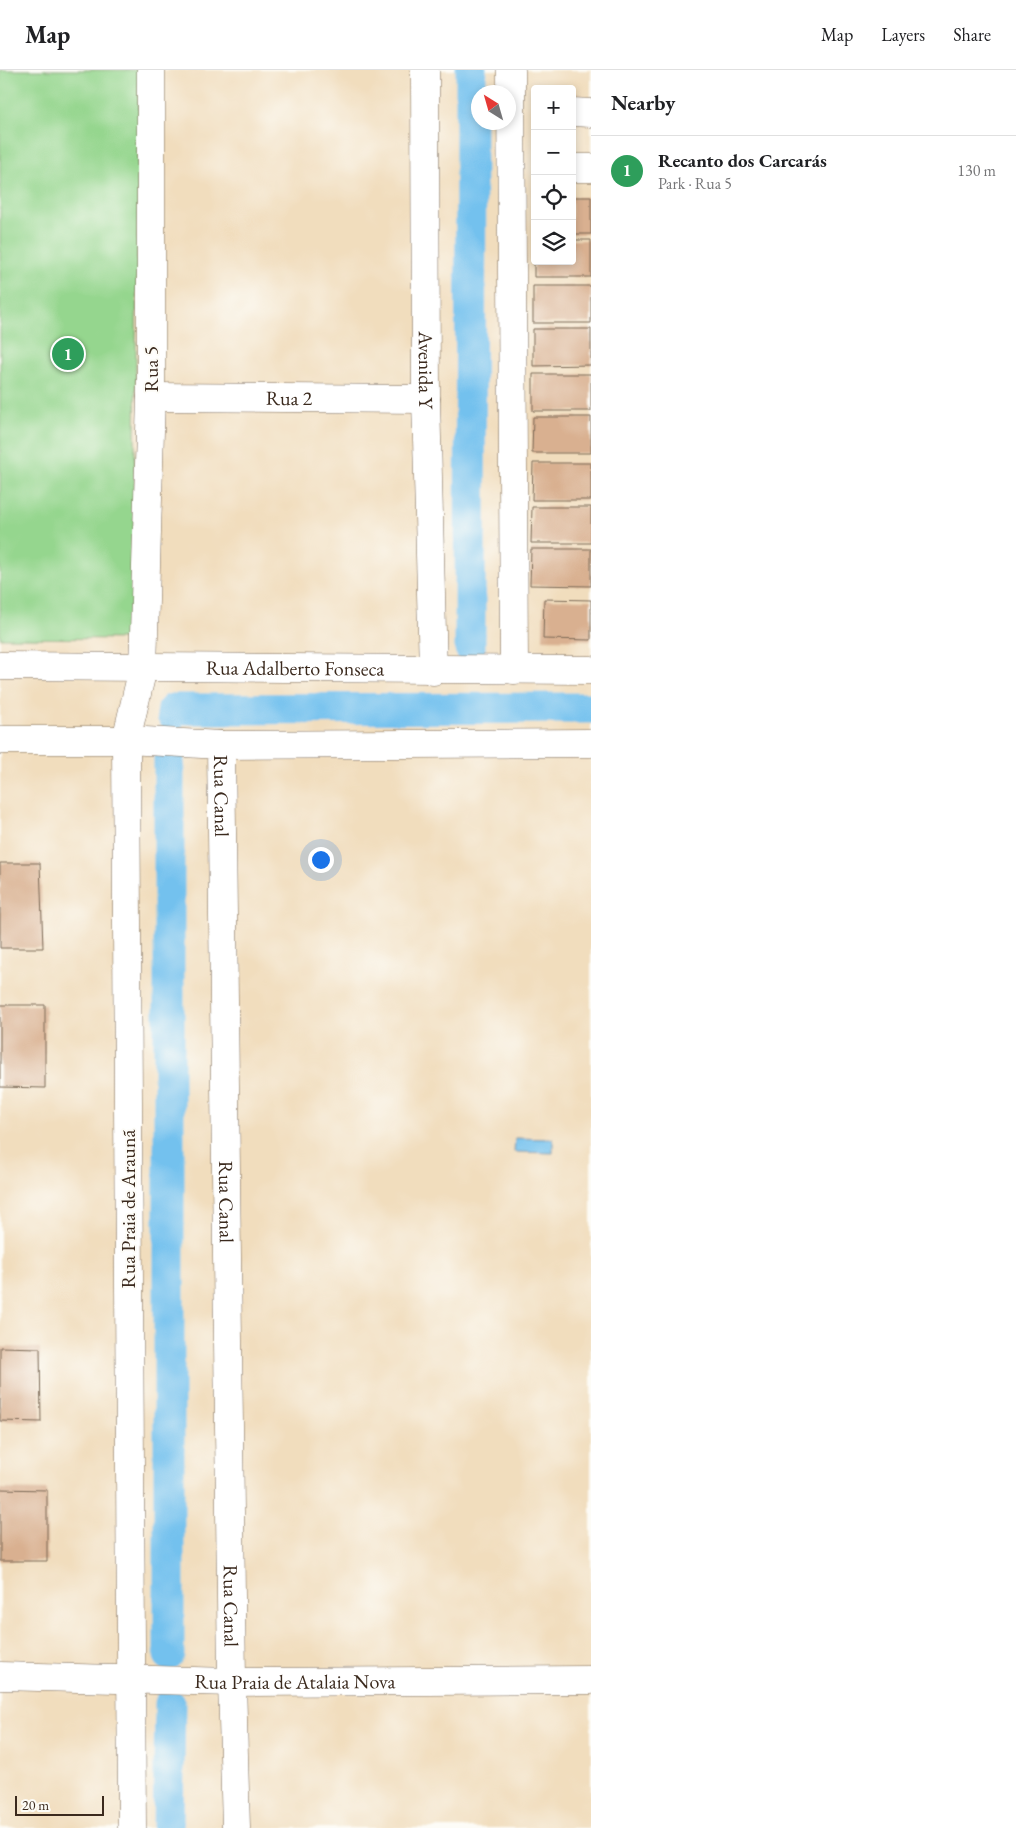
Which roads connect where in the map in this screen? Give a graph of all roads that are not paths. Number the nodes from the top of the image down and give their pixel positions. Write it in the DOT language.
graph roads {
  1 [pos="151,70"];
  2 [pos="425,70"];
  3 [pos="511,70"];
  4 [pos="523,112"];
  5 [pos="576,112"];
  6 [pos="591,113"];
  7 [pos="524,166"];
  8 [pos="576,168"];
  9 [pos="591,168"];
  10 [pos="151,397"];
  11 [pos="426,399"];
  12 [pos="0,666"];
  13 [pos="143,668"];
  14 [pos="433,670"];
  15 [pos="514,670"];
  16 [pos="591,670"];
  17 [pos="0,740"];
  18 [pos="126,740"];
  19 [pos="591,743"];
  20 [pos="222,745"];
  21 [pos="0,1676"];
  22 [pos="130,1678"];
  23 [pos="591,1680"];
  24 [pos="232,1682"];
  25 [pos="132,1828"];
  26 [pos="236,1828"];
  1 -- 10 [label="street, Rua 5"];
  2 -- 11 [label="street, Avenida Y"];
  3 -- 4 [label="street"];
  4 -- 7 [label="street"];
  5 -- 6 [label="street"];
  7 -- 15 [label="street"];
  8 -- 9 [label="street"];
  10 -- 11 [label="street, Rua 2"];
  10 -- 13 [label="street, Rua 5"];
  11 -- 14 [label="street, Avenida Y"];
  12 -- 13 [label="street, Rua Adalberto Fonseca"];
  13 -- 14 [label="street, Rua Adalberto Fonseca"];
  13 -- 18 [label="street"];
  14 -- 15 [label="street, Rua Adalberto Fonseca"];
  15 -- 16 [label="street, Rua Adalberto Fonseca"];
  17 -- 18 [label="street, Rua Canal"];
  18 -- 20 [label="street, Rua Canal"];
  18 -- 22 [label="street, Rua Praia de Araunã"];
  19 -- 20 [label="street"];
  20 -- 24 [label="street, Rua Canal"];
  21 -- 22 [label="street, Rua Praia de Atalaia Nova"];
  22 -- 24 [label="street, Rua Praia de Atalaia Nova"];
  22 -- 25 [label="street, Rua Praia de Araunã"];
  23 -- 24 [label="street, Rua Praia de Atalaia Nova"];
  24 -- 26 [label="street, Rua Canal"];
}
